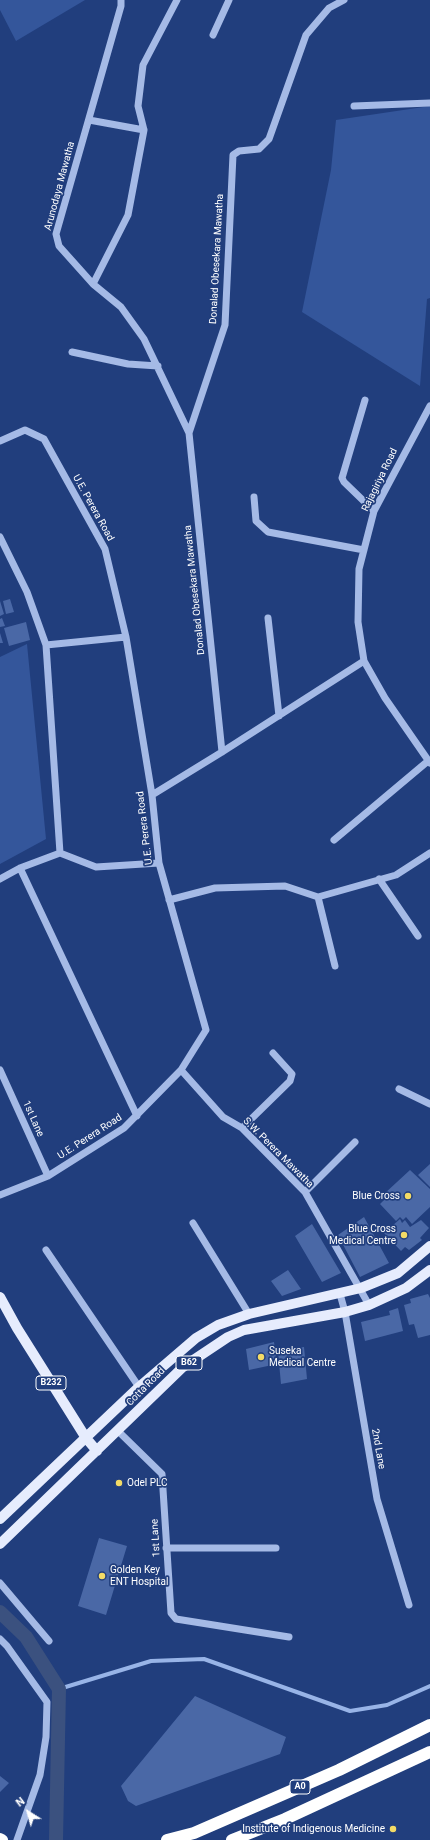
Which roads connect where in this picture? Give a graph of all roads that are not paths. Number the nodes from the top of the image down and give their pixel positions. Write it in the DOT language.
graph roads {
  1 [pos="121,0"];
  2 [pos="177,0"];
  3 [pos="229,0"];
  4 [pos="344,0"];
  5 [pos="213,35"];
  6 [pos="430,102"];
  7 [pos="354,106"];
  8 [pos="89,120"];
  9 [pos="144,130"];
  10 [pos="93,284"];
  11 [pos="72,352"];
  12 [pos="158,366"];
  13 [pos="365,400"];
  14 [pos="430,406"];
  15 [pos="190,433"];
  16 [pos="0,441"];
  17 [pos="254,497"];
  18 [pos="374,511"];
  19 [pos="0,537"];
  20 [pos="364,550"];
  21 [pos="268,618"];
  22 [pos="126,637"];
  23 [pos="46,645"];
  24 [pos="364,661"];
  25 [pos="279,716"];
  26 [pos="222,752"];
  27 [pos="429,762"];
  28 [pos="152,795"];
  29 [pos="334,840"];
  30 [pos="60,853"];
  31 [pos="430,854"];
  32 [pos="159,863"];
  33 [pos="20,868"];
  34 [pos="378,879"];
  35 [pos="0,880"];
  36 [pos="318,897"];
  37 [pos="169,900"];
  38 [pos="418,936"];
  39 [pos="335,966"];
  40 [pos="273,1053"];
  41 [pos="0,1070"];
  42 [pos="181,1070"];
  43 [pos="400,1089"];
  44 [pos="430,1104"];
  45 [pos="137,1116"];
  46 [pos="242,1128"];
  47 [pos="355,1142"];
  48 [pos="48,1176"];
  49 [pos="305,1192"];
  50 [pos="0,1195"];
  51 [pos="193,1223"];
  52 [pos="430,1246"];
  53 [pos="46,1250"];
  54 [pos="430,1270"];
  55 [pos="361,1288"];
  56 [pos="340,1294"];
  57 [pos="0,1297"];
  58 [pos="369,1305"];
  59 [pos="344,1312"];
  60 [pos="249,1314"];
  61 [pos="139,1387"];
  62 [pos="118,1431"];
  63 [pos="86,1438"];
  64 [pos="97,1451"];
  65 [pos="0,1519"];
  66 [pos="0,1544"];
  67 [pos="166,1548"];
  68 [pos="276,1548"];
  69 [pos="0,1583"];
  70 [pos="408,1605"];
  71 [pos="289,1637"];
  72 [pos="0,1639"];
  73 [pos="49,1641"];
  74 [pos="430,1725"];
  75 [pos="430,1752"];
  76 [pos="17,1840"];
  77 [pos="167,1840"];
  78 [pos="232,1840"];
  1 -- 8 [label="street, Arunodaya Mawatha"];
  2 -- 9 [label="street"];
  3 -- 5 [label="street"];
  4 -- 15 [label="street, Donalad Obesekara Mawatha"];
  6 -- 7 [label="street"];
  8 -- 9 [label="street"];
  8 -- 10 [label="street, Arunodaya Mawatha"];
  9 -- 10 [label="street"];
  10 -- 12 [label="street, Arunodaya Mawatha"];
  11 -- 12 [label="street"];
  12 -- 15 [label="street, Arunodaya Mawatha"];
  13 -- 18 [label="street"];
  14 -- 18 [label="street, Rajagiriya Road"];
  15 -- 26 [label="street, Donalad Obesekara Mawatha"];
  16 -- 22 [label="street, U.E. Perera Road"];
  17 -- 20 [label="street"];
  18 -- 20 [label="street, Rajagiriya Road"];
  19 -- 23 [label="street"];
  20 -- 24 [label="street, Rajagiriya Road"];
  21 -- 25 [label="street"];
  22 -- 23 [label="street"];
  22 -- 28 [label="street, U.E. Perera Road"];
  23 -- 30 [label="street"];
  24 -- 25 [label="street"];
  24 -- 27 [label="street, Rajagiriya Road"];
  25 -- 26 [label="street"];
  26 -- 28 [label="street"];
  27 -- 29 [label="street"];
  28 -- 32 [label="street, U.E. Perera Road"];
  30 -- 32 [label="street"];
  30 -- 33 [label="street"];
  31 -- 34 [label="street"];
  32 -- 37 [label="street, U.E. Perera Road"];
  33 -- 35 [label="street"];
  33 -- 45 [label="street"];
  34 -- 36 [label="street"];
  34 -- 38 [label="street"];
  36 -- 37 [label="street"];
  36 -- 39 [label="street"];
  37 -- 42 [label="street, U.E. Perera Road"];
  40 -- 46 [label="street"];
  41 -- 48 [label="street, 1st Lane"];
  42 -- 45 [label="street, U.E. Perera Road"];
  42 -- 46 [label="street, S.W. Perera Mawatha"];
  43 -- 44 [label="street"];
  45 -- 48 [label="street, U.E. Perera Road"];
  46 -- 49 [label="street, S.W. Perera Mawatha"];
  47 -- 49 [label="street"];
  48 -- 50 [label="street, U.E. Perera Road"];
  49 -- 55 [label="street, S.W. Perera Mawatha"];
  51 -- 60 [label="street"];
  52 -- 55 [label="main road, Cotta Road / B62"];
  53 -- 61 [label="street"];
  54 -- 58 [label="main road, Cotta Road / B62"];
  55 -- 56 [label="main road, Cotta Road / B62"];
  55 -- 58 [label="street, S.W. Perera Mawatha"];
  56 -- 59 [label="street, 2nd Lane"];
  56 -- 60 [label="main road, Cotta Road / B62"];
  57 -- 63 [label="main road, B232"];
  58 -- 59 [label="main road, Cotta Road / B62"];
  59 -- 62 [label="main road, Cotta Road / B62"];
  59 -- 70 [label="street, 2nd Lane"];
  60 -- 61 [label="main road, Cotta Road / B62"];
  61 -- 63 [label="main road, Cotta Road / B62"];
  62 -- 64 [label="main road, Cotta Road / B62"];
  62 -- 67 [label="street, 1st Lane"];
  63 -- 64 [label="main road"];
  63 -- 65 [label="main road, Cotta Road / B62"];
  64 -- 66 [label="main road, Cotta Road / B62"];
  67 -- 68 [label="street"];
  67 -- 71 [label="street, 1st Lane"];
  69 -- 73 [label="street"];
  72 -- 76 [label="street"];
  74 -- 77 [label="highway, A0"];
  75 -- 78 [label="highway, A0"];
}
